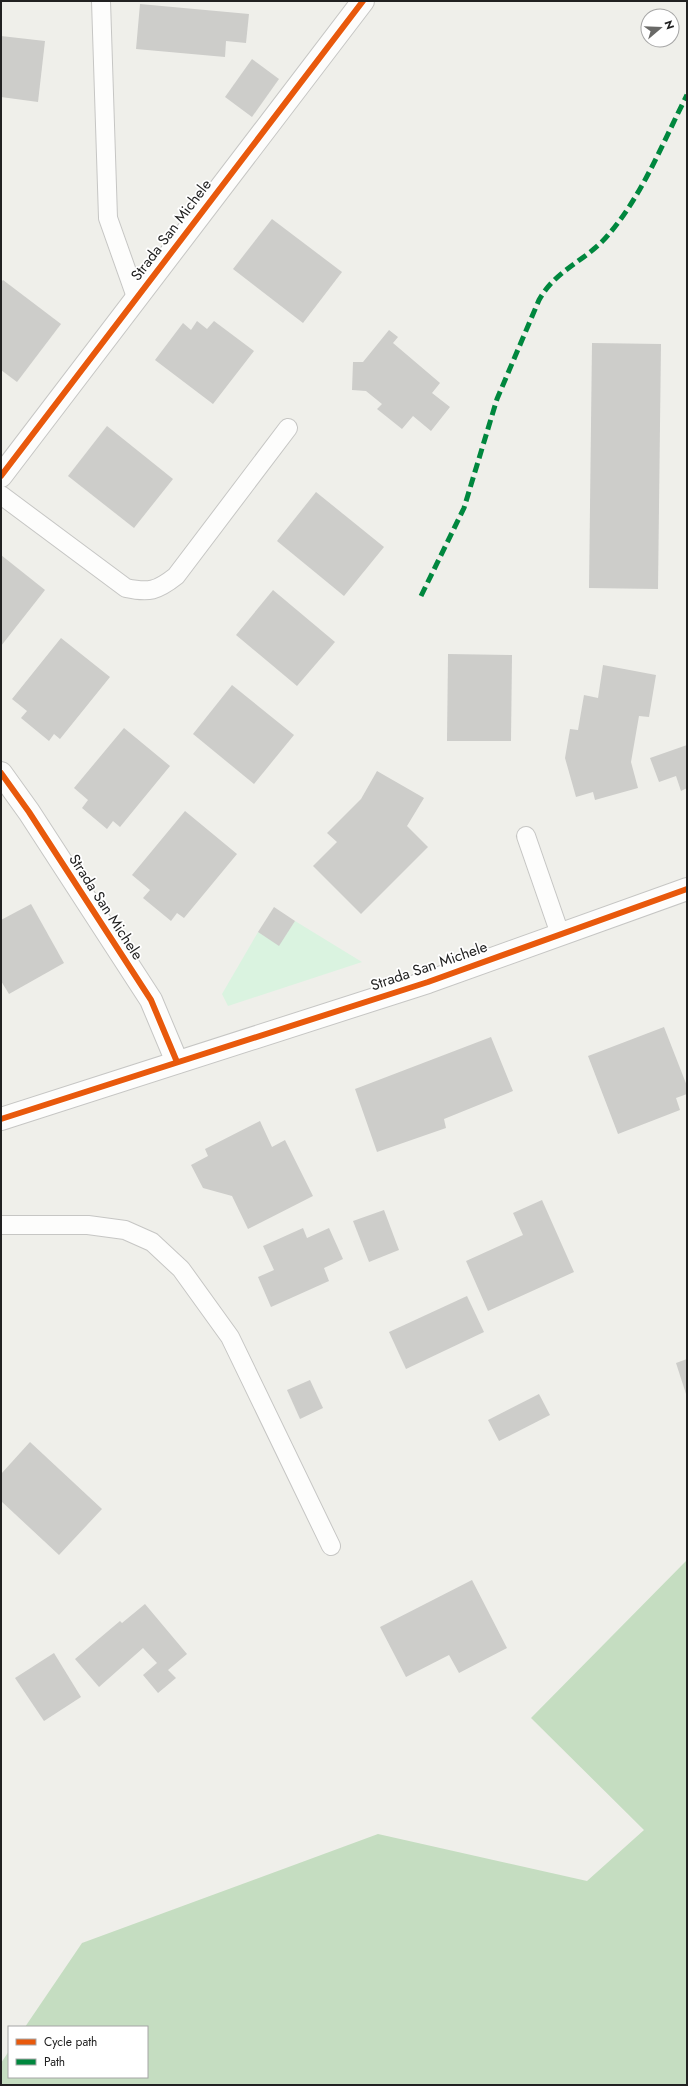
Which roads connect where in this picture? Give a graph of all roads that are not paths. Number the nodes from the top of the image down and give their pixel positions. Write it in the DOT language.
graph roads {
  1 [pos="101,1"];
  2 [pos="363,1"];
  3 [pos="136,297"];
  4 [pos="288,428"];
  5 [pos="1,476"];
  6 [pos="1,494"];
  7 [pos="1,774"];
  8 [pos="526,836"];
  9 [pos="687,889"];
  10 [pos="560,934"];
  11 [pos="177,1062"];
  12 [pos="1,1119"];
  13 [pos="1,1225"];
  14 [pos="331,1546"];
  1 -- 3 [label="lane"];
  2 -- 3 [label="street, Strada San Michele"];
  3 -- 5 [label="street, Strada San Michele"];
  4 -- 6 [label="lane"];
  7 -- 11 [label="street, Strada San Michele"];
  8 -- 10 [label="lane"];
  9 -- 10 [label="street, Strada San Michele"];
  10 -- 11 [label="street, Strada San Michele"];
  11 -- 12 [label="street, Strada San Michele"];
  13 -- 14 [label="lane"];
}
